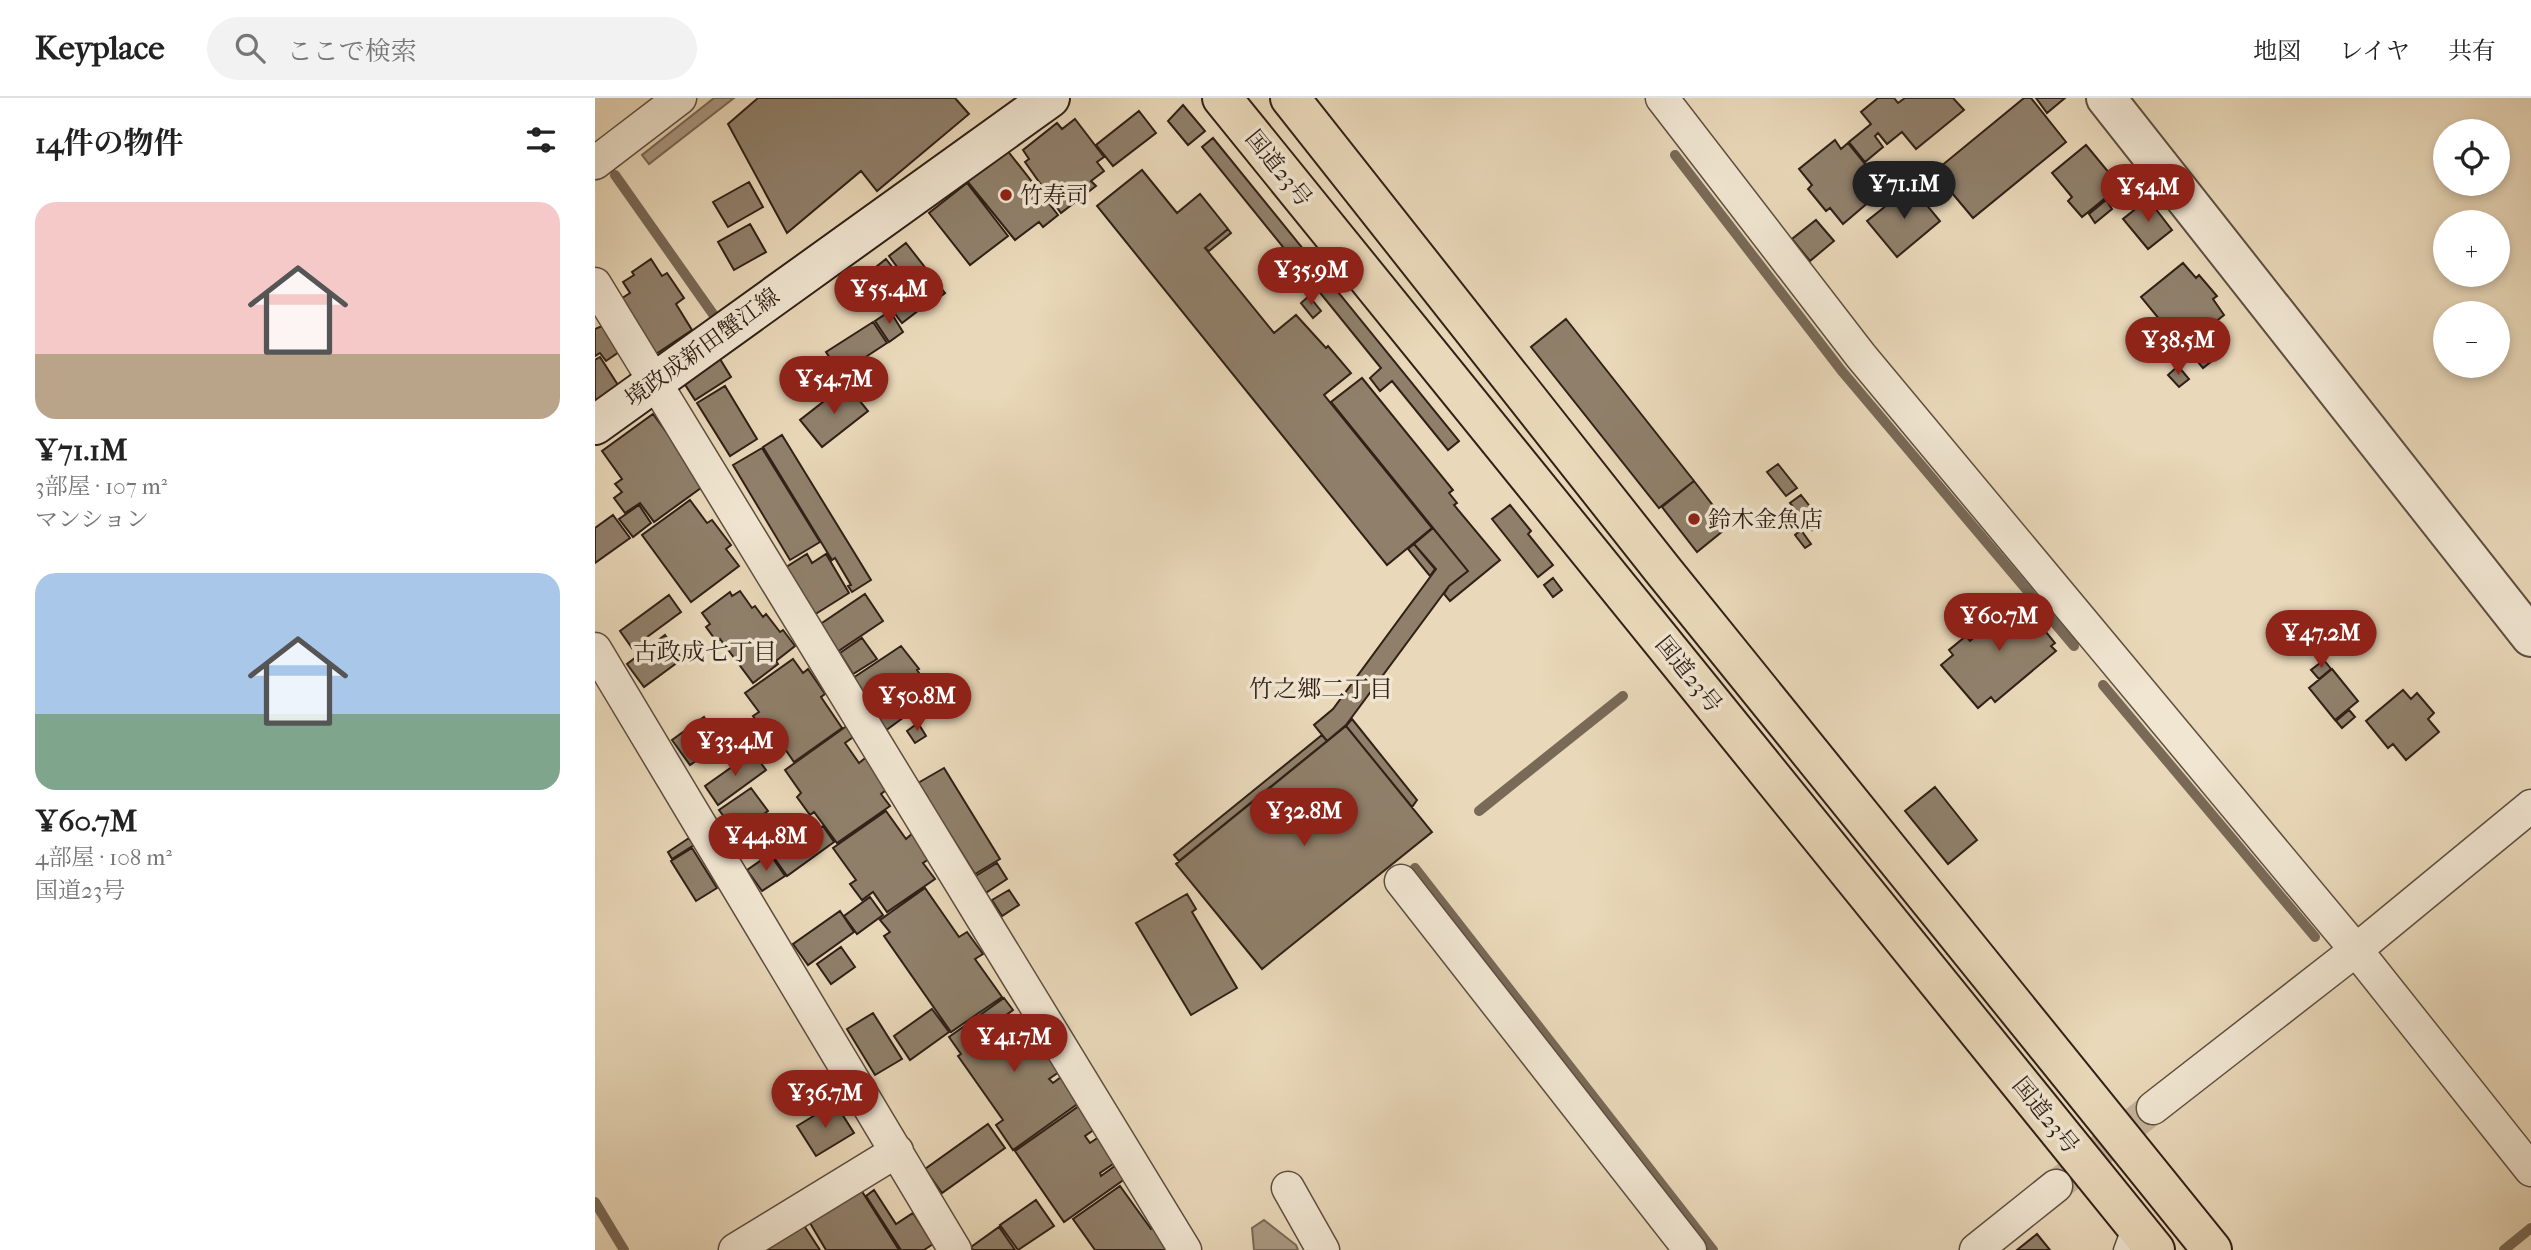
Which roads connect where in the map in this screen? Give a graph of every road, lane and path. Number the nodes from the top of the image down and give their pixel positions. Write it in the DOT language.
graph roads {
  1 [pos="680,98"];
  2 [pos="1049,98"];
  3 [pos="1222,98"];
  4 [pos="1290,98"];
  5 [pos="1662,98"];
  6 [pos="2106,98"];
  7 [pos="595,163"];
  8 [pos="595,284"];
  9 [pos="653,383"];
  10 [pos="595,425"];
  11 [pos="2531,637"];
  12 [pos="595,649"];
  13 [pos="2531,806"];
  14 [pos="1401,881"];
  15 [pos="2356,950"];
  16 [pos="2153,1108"];
  17 [pos="897,1151"];
  18 [pos="2531,1170"];
  19 [pos="2056,1186"];
  20 [pos="1288,1188"];
  21 [pos="2137,1241"];
  22 [pos="734,1250"];
  23 [pos="955,1250"];
  24 [pos="1185,1250"];
  25 [pos="1323,1250"];
  26 [pos="1690,1250"];
  27 [pos="1976,1250"];
  28 [pos="2212,1250"];
  1 -- 7 [label="street"];
  2 -- 9 [label="street, 境政成新田蟹江線"];
  3 -- 21 [label="highway, 国道23号"];
  4 -- 28 [label="highway, 国道23号"];
  5 -- 15 [label="street"];
  6 -- 11 [label="street"];
  8 -- 9 [label="street"];
  9 -- 10 [label="street, 境政成新田蟹江線"];
  9 -- 24 [label="street"];
  12 -- 17 [label="street"];
  13 -- 15 [label="street"];
  14 -- 26 [label="street"];
  15 -- 16 [label="street"];
  15 -- 18 [label="street"];
  17 -- 22 [label="street"];
  17 -- 23 [label="street"];
  19 -- 27 [label="street"];
  20 -- 25 [label="street"];
}
